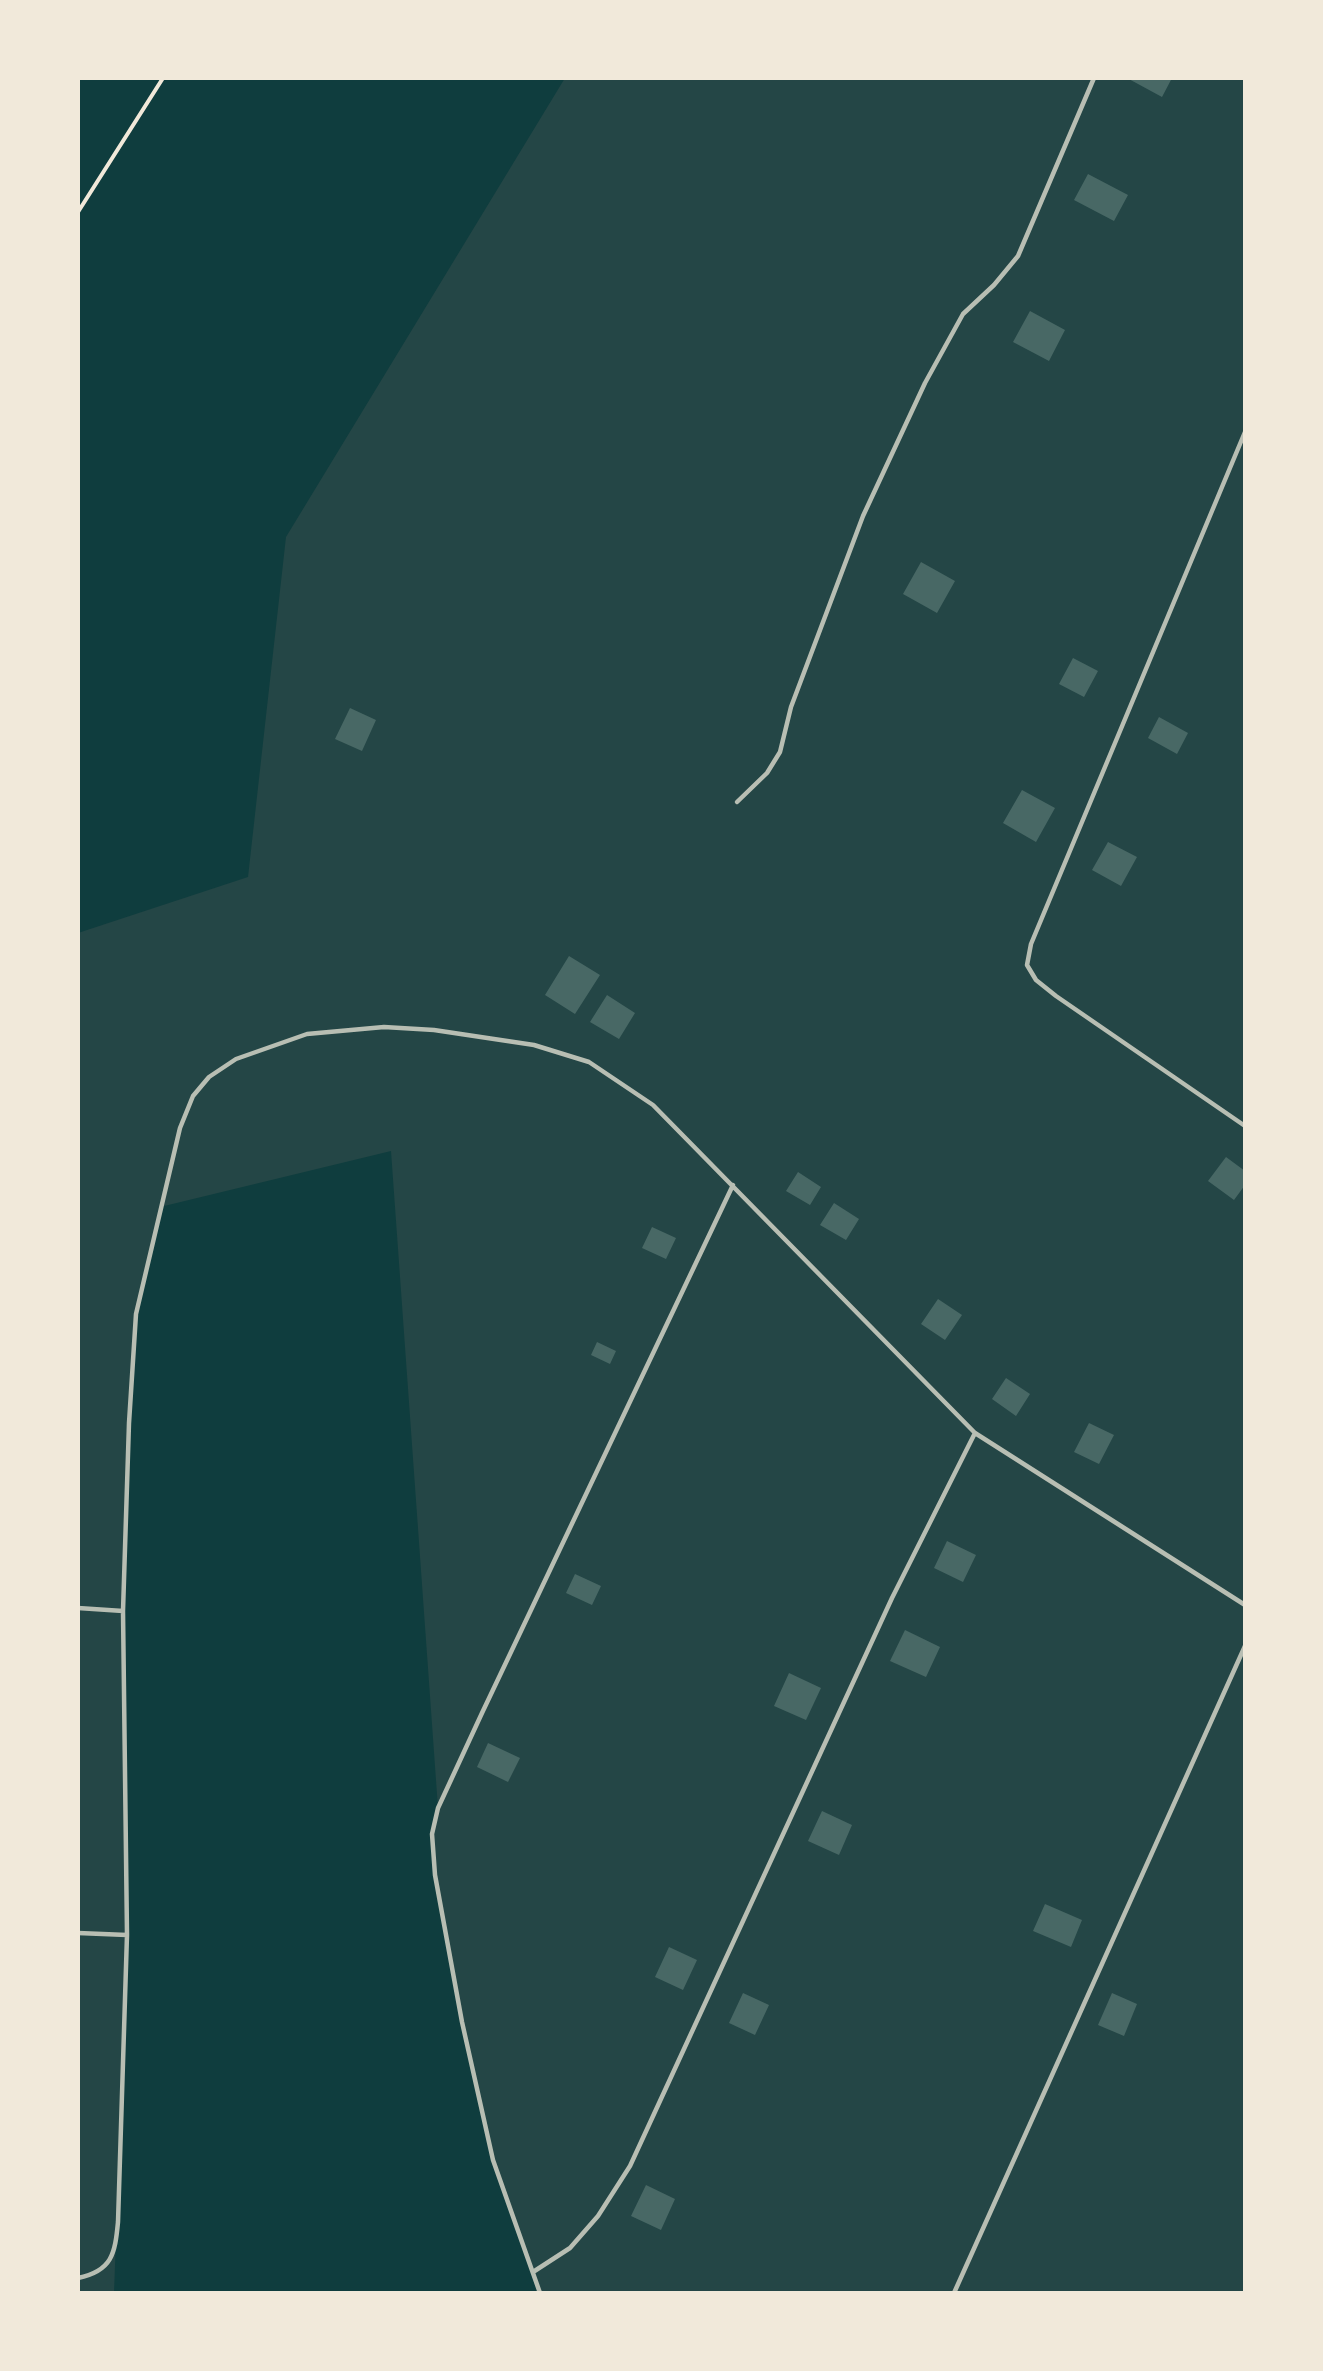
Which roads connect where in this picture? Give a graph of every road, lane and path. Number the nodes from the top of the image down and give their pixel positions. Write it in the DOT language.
graph roads {
  1 [pos="163,78"];
  2 [pos="1094,78"];
  3 [pos="78,212"];
  4 [pos="1245,432"];
  5 [pos="737,802"];
  6 [pos="1245,1126"];
  7 [pos="733,1185"];
  8 [pos="975,1433"];
  9 [pos="1245,1605"];
  10 [pos="78,1608"];
  11 [pos="123,1611"];
  12 [pos="1245,1646"];
  13 [pos="78,1933"];
  14 [pos="127,1935"];
  15 [pos="533,2272"];
  16 [pos="78,2278"];
  17 [pos="540,2293"];
  18 [pos="954,2293"];
  1 -- 3 [label="path"];
  2 -- 5 [label="lane"];
  4 -- 6 [label="lane"];
  7 -- 8 [label="lane"];
  7 -- 11 [label="lane"];
  7 -- 15 [label="lane"];
  8 -- 9 [label="lane"];
  8 -- 15 [label="lane"];
  10 -- 11 [label="lane"];
  11 -- 14 [label="lane"];
  12 -- 18 [label="lane"];
  13 -- 14 [label="lane"];
  14 -- 16 [label="lane"];
  15 -- 17 [label="lane"];
}
